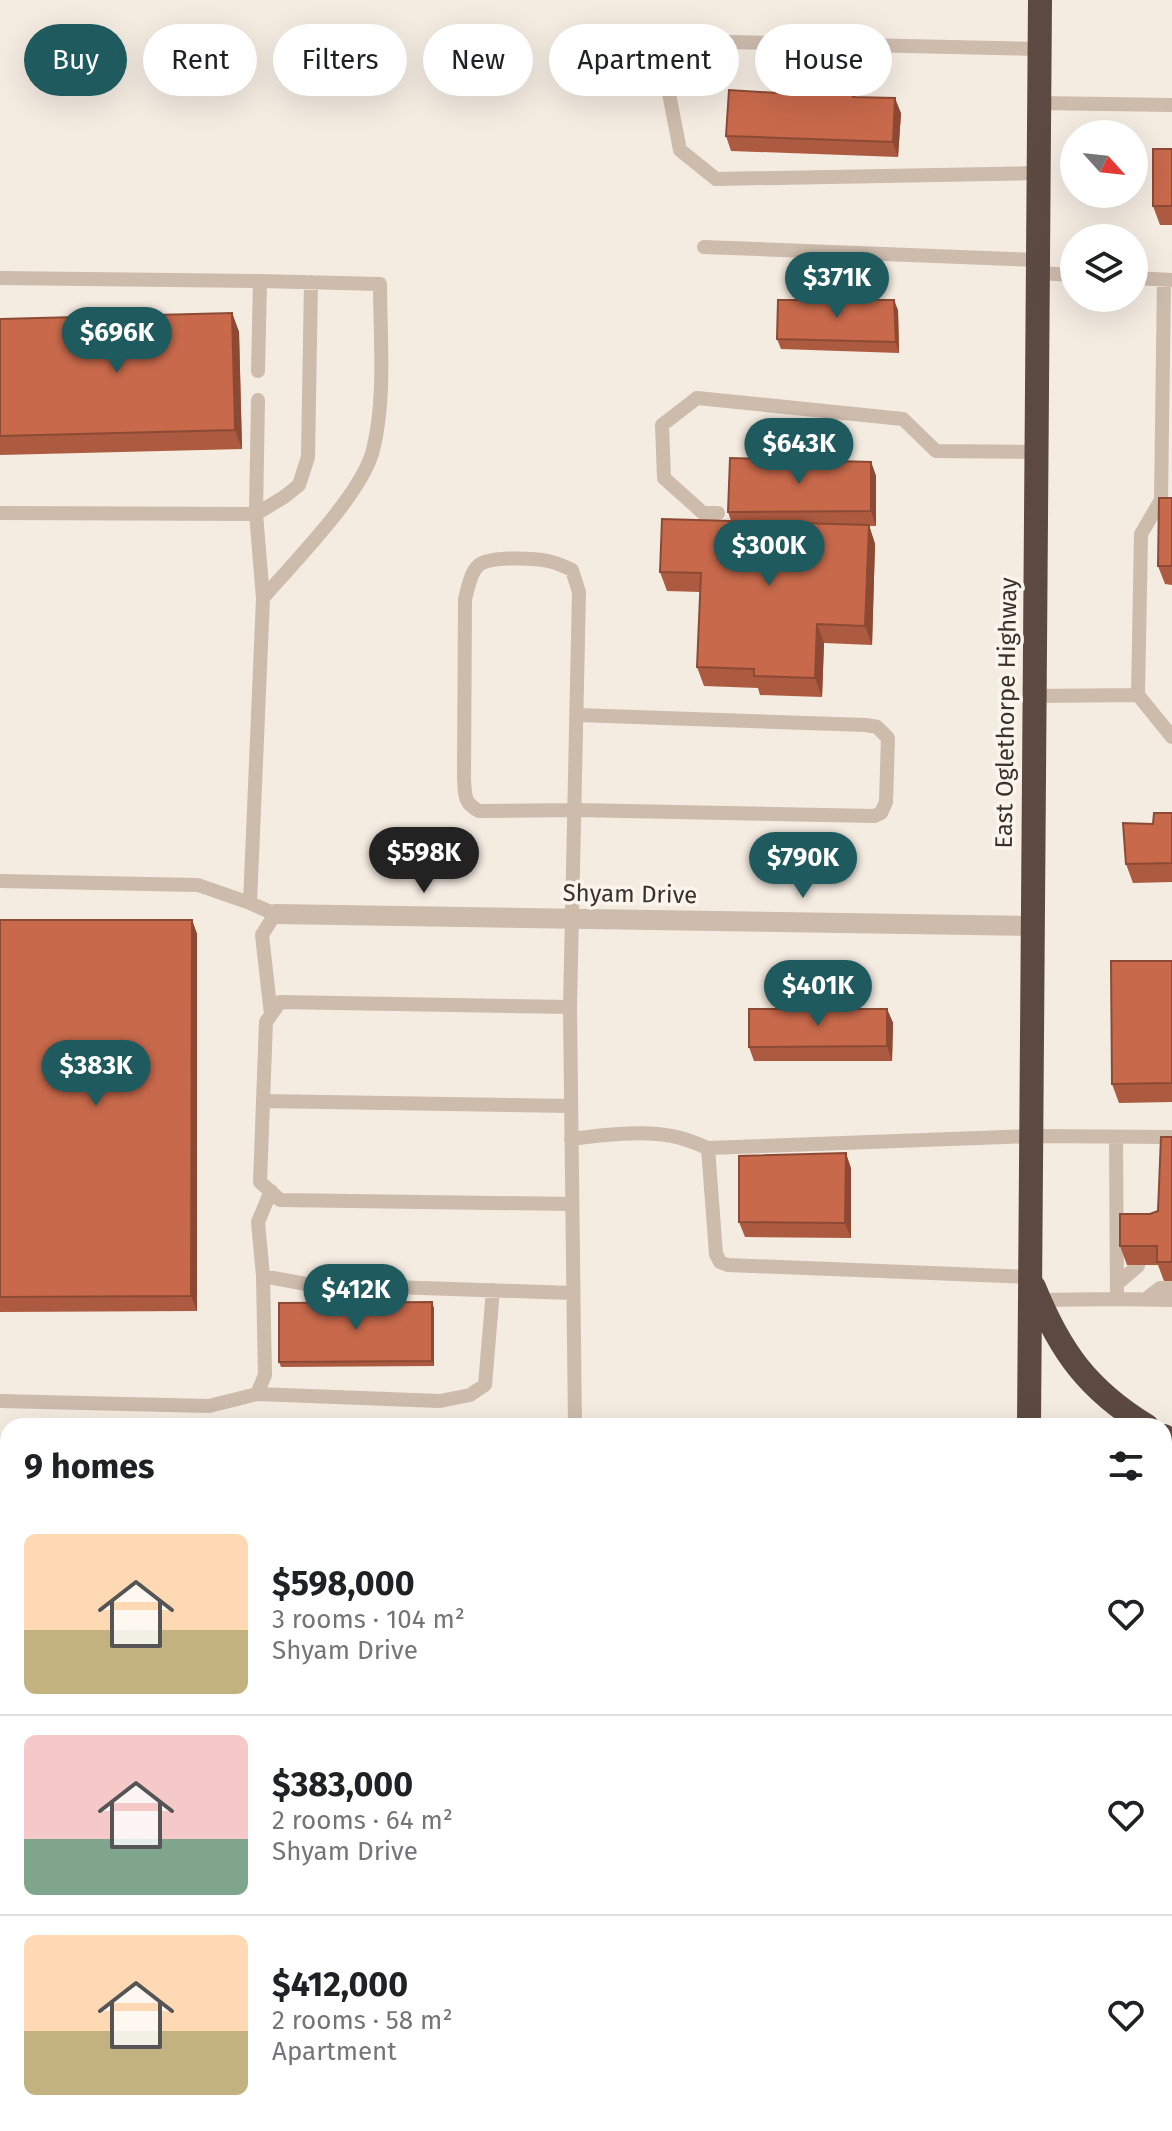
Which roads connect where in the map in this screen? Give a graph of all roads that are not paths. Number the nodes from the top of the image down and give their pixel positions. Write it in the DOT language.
graph roads {
  1 [pos="1040,0"];
  2 [pos="1040,49"];
  3 [pos="1039,103"];
  4 [pos="1172,105"];
  5 [pos="1039,173"];
  6 [pos="704,247"];
  7 [pos="1038,266"];
  8 [pos="1060,272"];
  9 [pos="0,278"];
  10 [pos="1148,279"];
  11 [pos="1168,280"];
  12 [pos="260,281"];
  13 [pos="311,282"];
  14 [pos="258,371"];
  15 [pos="258,400"];
  16 [pos="1167,451"];
  17 [pos="1037,452"];
  18 [pos="0,513"];
  19 [pos="718,513"];
  20 [pos="256,514"];
  21 [pos="263,598"];
  22 [pos="1138,695"];
  23 [pos="1034,696"];
  24 [pos="577,715"];
  25 [pos="1172,737"];
  26 [pos="575,810"];
  27 [pos="0,881"];
  28 [pos="250,903"];
  29 [pos="275,914"];
  30 [pos="573,919"];
  31 [pos="1032,926"];
  32 [pos="570,1007"];
  33 [pos="271,1015"];
  34 [pos="263,1101"];
  35 [pos="571,1106"];
  36 [pos="1033,1136"];
  37 [pos="1116,1137"];
  38 [pos="1172,1137"];
  39 [pos="571,1139"];
  40 [pos="708,1148"];
  41 [pos="271,1191"];
  42 [pos="572,1204"];
  43 [pos="1117,1204"];
  44 [pos="1130,1223"];
  45 [pos="1138,1266"];
  46 [pos="263,1276"];
  47 [pos="1034,1288"];
  48 [pos="1172,1288"];
  49 [pos="493,1290"];
  50 [pos="1117,1291"];
  51 [pos="572,1293"];
  52 [pos="1145,1299"];
  53 [pos="1172,1300"];
  54 [pos="257,1394"];
  55 [pos="0,1401"];
  56 [pos="575,1418"];
  57 [pos="1029,1418"];
  58 [pos="1135,1418"];
  1 -- 2 [label="highway, East Oglethorpe Highway"];
  2 -- 3 [label="highway, East Oglethorpe Highway"];
  2 -- 5 [label="lane"];
  3 -- 4 [label="lane"];
  3 -- 5 [label="highway, East Oglethorpe Highway"];
  5 -- 7 [label="highway, East Oglethorpe Highway"];
  6 -- 7 [label="lane"];
  7 -- 8 [label="lane"];
  7 -- 17 [label="highway, East Oglethorpe Highway"];
  9 -- 12 [label="lane"];
  10 -- 11 [label="lane"];
  11 -- 16 [label="lane"];
  12 -- 13 [label="lane"];
  12 -- 14 [label="lane"];
  13 -- 20 [label="lane"];
  13 -- 21 [label="lane"];
  15 -- 20 [label="lane"];
  16 -- 22 [label="lane"];
  17 -- 19 [label="lane"];
  17 -- 23 [label="highway, East Oglethorpe Highway"];
  18 -- 20 [label="lane"];
  20 -- 21 [label="lane"];
  21 -- 28 [label="lane"];
  22 -- 23 [label="lane"];
  22 -- 25 [label="lane"];
  23 -- 31 [label="highway, East Oglethorpe Highway"];
  24 -- 26 [label="lane"];
  24 -- 26 [label="lane"];
  24 -- 26 [label="lane"];
  26 -- 30 [label="lane"];
  27 -- 28 [label="lane"];
  28 -- 29 [label="lane"];
  29 -- 30 [label="street, Shyam Drive"];
  29 -- 33 [label="lane"];
  30 -- 31 [label="street, Shyam Drive"];
  30 -- 32 [label="lane"];
  31 -- 36 [label="highway, East Oglethorpe Highway"];
  32 -- 33 [label="lane"];
  32 -- 35 [label="lane"];
  33 -- 34 [label="lane"];
  34 -- 35 [label="lane"];
  34 -- 41 [label="lane"];
  35 -- 39 [label="lane"];
  36 -- 37 [label="lane"];
  36 -- 40 [label="lane"];
  36 -- 47 [label="highway, East Oglethorpe Highway"];
  37 -- 38 [label="lane"];
  37 -- 43 [label="lane"];
  39 -- 40 [label="lane"];
  39 -- 42 [label="lane"];
  40 -- 47 [label="lane"];
  41 -- 42 [label="lane"];
  41 -- 46 [label="lane"];
  42 -- 51 [label="lane"];
  43 -- 44 [label="lane"];
  43 -- 50 [label="lane"];
  45 -- 50 [label="lane"];
  46 -- 49 [label="lane"];
  46 -- 54 [label="lane"];
  47 -- 50 [label="lane"];
  47 -- 57 [label="highway, East Oglethorpe Highway"];
  47 -- 58 [label="highway"];
  48 -- 52 [label="lane"];
  49 -- 51 [label="lane"];
  49 -- 54 [label="lane"];
  50 -- 52 [label="lane"];
  51 -- 56 [label="lane"];
  52 -- 53 [label="lane"];
  54 -- 55 [label="lane"];
}
